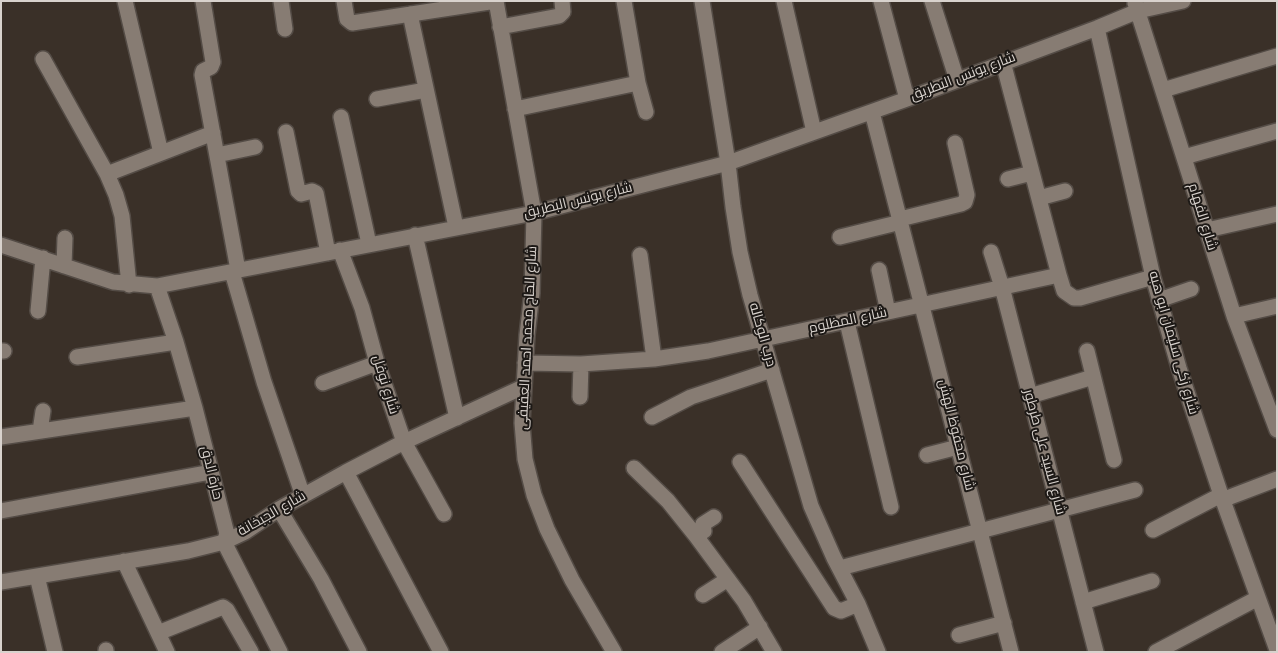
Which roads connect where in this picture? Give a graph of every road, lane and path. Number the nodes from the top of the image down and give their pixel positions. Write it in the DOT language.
graph roads {
  1 [pos="203,1"];
  2 [pos="281,1"];
  3 [pos="344,1"];
  4 [pos="496,1"];
  5 [pos="562,1"];
  6 [pos="624,1"];
  7 [pos="702,1"];
  8 [pos="784,1"];
  9 [pos="881,1"];
  10 [pos="932,1"];
  11 [pos="1183,1"];
  12 [pos="125,2"];
  13 [pos="1136,6"];
  14 [pos="410,14"];
  15 [pos="500,27"];
  16 [pos="1097,28"];
  17 [pos="285,29"];
  18 [pos="1277,56"];
  19 [pos="43,59"];
  20 [pos="1003,62"];
  21 [pos="957,80"];
  22 [pos="638,83"];
  23 [pos="426,90"];
  24 [pos="1163,90"];
  25 [pos="907,98"];
  26 [pos="377,99"];
  27 [pos="515,108"];
  28 [pos="646,112"];
  29 [pos="872,112"];
  30 [pos="341,117"];
  31 [pos="1277,131"];
  32 [pos="286,132"];
  33 [pos="814,132"];
  34 [pos="213,133"];
  35 [pos="954,143"];
  36 [pos="255,147"];
  37 [pos="161,153"];
  38 [pos="217,155"];
  39 [pos="1184,157"];
  40 [pos="728,163"];
  41 [pos="1032,173"];
  42 [pos="107,174"];
  43 [pos="1008,179"];
  44 [pos="1066,191"];
  45 [pos="1039,198"];
  46 [pos="534,213"];
  47 [pos="1277,214"];
  48 [pos="900,220"];
  49 [pos="456,227"];
  50 [pos="1207,230"];
  51 [pos="414,235"];
  52 [pos="840,237"];
  53 [pos="65,238"];
  54 [pos="369,244"];
  55 [pos="1,245"];
  56 [pos="334,251"];
  57 [pos="991,252"];
  58 [pos="640,255"];
  59 [pos="43,258"];
  60 [pos="64,266"];
  61 [pos="879,270"];
  62 [pos="235,271"];
  63 [pos="1059,275"];
  64 [pos="1153,277"];
  65 [pos="129,285"];
  66 [pos="157,286"];
  67 [pos="1002,287"];
  68 [pos="1191,289"];
  69 [pos="1159,300"];
  70 [pos="922,305"];
  71 [pos="1277,306"];
  72 [pos="38,311"];
  73 [pos="888,312"];
  74 [pos="1234,316"];
  75 [pos="847,322"];
  76 [pos="763,338"];
  77 [pos="176,342"];
  78 [pos="1087,351"];
  79 [pos="77,357"];
  80 [pos="654,359"];
  81 [pos="377,363"];
  82 [pos="525,363"];
  83 [pos="581,364"];
  84 [pos="772,370"];
  85 [pos="1093,377"];
  86 [pos="324,383"];
  87 [pos="523,387"];
  88 [pos="1030,396"];
  89 [pos="580,397"];
  90 [pos="195,408"];
  91 [pos="43,411"];
  92 [pos="652,417"];
  93 [pos="457,418"];
  94 [pos="1277,430"];
  95 [pos="40,431"];
  96 [pos="1,437"];
  97 [pos="404,442"];
  98 [pos="958,447"];
  99 [pos="927,454"];
  100 [pos="1114,460"];
  101 [pos="740,462"];
  102 [pos="634,468"];
  103 [pos="211,472"];
  104 [pos="346,472"];
  105 [pos="1277,479"];
  106 [pos="1135,490"];
  107 [pos="303,496"];
  108 [pos="1221,498"];
  109 [pos="890,507"];
  110 [pos="279,509"];
  111 [pos="1059,509"];
  112 [pos="1,511"];
  113 [pos="444,514"];
  114 [pos="714,517"];
  115 [pos="1153,530"];
  116 [pos="980,531"];
  117 [pos="696,536"];
  118 [pos="224,542"];
  119 [pos="124,561"];
  120 [pos="840,568"];
  121 [pos="38,576"];
  122 [pos="728,579"];
  123 [pos="1152,581"];
  124 [pos="1,582"];
  125 [pos="703,595"];
  126 [pos="1258,598"];
  127 [pos="1083,602"];
  128 [pos="858,604"];
  129 [pos="1004,623"];
  130 [pos="760,628"];
  131 [pos="158,633"];
  132 [pos="959,635"];
  133 [pos="1277,650"];
  134 [pos="55,652"];
  135 [pos="167,652"];
  136 [pos="251,652"];
  137 [pos="280,652"];
  138 [pos="359,652"];
  139 [pos="441,652"];
  140 [pos="614,652"];
  141 [pos="722,652"];
  142 [pos="774,652"];
  143 [pos="878,652"];
  144 [pos="1011,652"];
  145 [pos="1096,652"];
  146 [pos="1156,652"];
  1 -- 34 [label="street"];
  2 -- 17 [label="street"];
  3 -- 14 [label="street"];
  4 -- 14 [label="street"];
  4 -- 15 [label="street, شارع الحاج محمد احمد العفيفى"];
  5 -- 15 [label="street"];
  6 -- 22 [label="street"];
  7 -- 40 [label="street, درب الوكاله"];
  8 -- 33 [label="street"];
  9 -- 25 [label="street"];
  10 -- 21 [label="street"];
  11 -- 13 [label="street, شارع يونس البطريق"];
  12 -- 37 [label="street"];
  13 -- 16 [label="street, شارع يونس البطريق"];
  13 -- 24 [label="street, شارع الفهام"];
  14 -- 23 [label="street"];
  15 -- 27 [label="street, شارع الحاج محمد احمد العفيفى"];
  16 -- 20 [label="street, شارع يونس البطريق"];
  16 -- 64 [label="street, شارع زكى سليمان ابو هبه"];
  18 -- 24 [label="street"];
  19 -- 42 [label="street"];
  20 -- 21 [label="street, شارع يونس البطريق"];
  20 -- 41 [label="street"];
  21 -- 25 [label="street, شارع يونس البطريق"];
  22 -- 27 [label="street"];
  22 -- 28 [label="street"];
  23 -- 26 [label="street"];
  23 -- 49 [label="street"];
  24 -- 39 [label="street, شارع الفهام"];
  25 -- 29 [label="street, شارع يونس البطريق"];
  27 -- 46 [label="street, شارع الحاج محمد احمد العفيفى"];
  29 -- 33 [label="street, شارع يونس البطريق"];
  29 -- 48 [label="street, شارع محفوظ الهش"];
  30 -- 54 [label="street"];
  31 -- 39 [label="street"];
  32 -- 56 [label="street, شارع نوفل"];
  33 -- 40 [label="street, شارع يونس البطريق"];
  34 -- 37 [label="street"];
  34 -- 38 [label="street"];
  35 -- 48 [label="street"];
  36 -- 38 [label="street"];
  37 -- 42 [label="street"];
  38 -- 62 [label="street"];
  39 -- 50 [label="street, شارع الفهام"];
  40 -- 46 [label="street, شارع يونس البطريق"];
  40 -- 76 [label="street, درب الوكاله"];
  41 -- 43 [label="street"];
  41 -- 45 [label="street"];
  42 -- 65 [label="street"];
  44 -- 45 [label="street"];
  45 -- 63 [label="street"];
  46 -- 49 [label="street, شارع يونس البطريق"];
  46 -- 82 [label="street, شارع الحاج محمد احمد العفيفى"];
  47 -- 50 [label="street"];
  48 -- 52 [label="street"];
  48 -- 70 [label="street, شارع محفوظ الهش"];
  49 -- 51 [label="street, شارع يونس البطريق"];
  50 -- 74 [label="street, شارع الفهام"];
  51 -- 54 [label="street, شارع يونس البطريق"];
  51 -- 93 [label="street"];
  53 -- 60 [label="street"];
  54 -- 56 [label="street, شارع يونس البطريق"];
  55 -- 59 [label="street, شارع يونس البطريق"];
  56 -- 62 [label="street, شارع يونس البطريق"];
  56 -- 81 [label="street, شارع نوفل"];
  57 -- 67 [label="street, شارع السيد على طرطور"];
  58 -- 80 [label="street"];
  59 -- 60 [label="street, شارع يونس البطريق"];
  59 -- 72 [label="street"];
  60 -- 65 [label="street, شارع يونس البطريق"];
  61 -- 73 [label="street"];
  62 -- 66 [label="street, شارع يونس البطريق"];
  62 -- 107 [label="street"];
  63 -- 64 [label="street"];
  63 -- 67 [label="street, شارع المظلوم"];
  64 -- 69 [label="street, شارع زكى سليمان ابو هبه"];
  65 -- 66 [label="street, شارع يونس البطريق"];
  66 -- 77 [label="street, حارة الدق"];
  67 -- 70 [label="street, شارع المظلوم"];
  67 -- 88 [label="street, شارع السيد على طرطور"];
  68 -- 69 [label="street"];
  69 -- 108 [label="street, شارع زكى سليمان ابو هبه"];
  70 -- 73 [label="street, شارع المظلوم"];
  70 -- 98 [label="street, شارع محفوظ الهش"];
  71 -- 74 [label="street"];
  73 -- 75 [label="street, شارع المظلوم"];
  74 -- 94 [label="street, شارع الفهام"];
  75 -- 76 [label="street, شارع المظلوم"];
  75 -- 109 [label="street"];
  76 -- 80 [label="street, شارع المظلوم"];
  76 -- 84 [label="street, درب الوكاله"];
  77 -- 79 [label="street"];
  77 -- 90 [label="street, حارة الدق"];
  78 -- 85 [label="street"];
  80 -- 83 [label="street, شارع المظلوم"];
  81 -- 86 [label="street"];
  81 -- 97 [label="street, شارع نوفل"];
  82 -- 83 [label="street, شارع المظلوم"];
  82 -- 87 [label="street, شارع الحاج محمد احمد العفيفى"];
  83 -- 89 [label="street"];
  84 -- 92 [label="street"];
  84 -- 120 [label="street, درب الوكاله"];
  85 -- 88 [label="street"];
  85 -- 100 [label="street"];
  87 -- 93 [label="street, شارع الجبخانة"];
  87 -- 140 [label="street, شارع الحاج محمد احمد العفيفى"];
  88 -- 111 [label="street, شارع السيد على طرطور"];
  90 -- 95 [label="street"];
  90 -- 103 [label="street, حارة الدق"];
  91 -- 95 [label="street"];
  93 -- 97 [label="street, شارع الجبخانة"];
  95 -- 96 [label="street"];
  97 -- 104 [label="street, شارع الجبخانة"];
  97 -- 113 [label="street, شارع نوفل"];
  98 -- 99 [label="street"];
  98 -- 116 [label="street, شارع محفوظ الهش"];
  101 -- 128 [label="street"];
  102 -- 117 [label="street"];
  103 -- 112 [label="street"];
  103 -- 118 [label="street, حارة الدق"];
  104 -- 107 [label="street, شارع الجبخانة"];
  104 -- 139 [label="street"];
  105 -- 108 [label="street"];
  106 -- 111 [label="street"];
  107 -- 110 [label="street, شارع الجبخانة"];
  108 -- 115 [label="street"];
  108 -- 126 [label="street, شارع زكى سليمان ابو هبه"];
  110 -- 118 [label="street, شارع الجبخانة"];
  110 -- 138 [label="street"];
  111 -- 116 [label="street"];
  111 -- 127 [label="street, شارع السيد على طرطور"];
  114 -- 117 [label="street"];
  116 -- 120 [label="street"];
  116 -- 129 [label="street, شارع محفوظ الهش"];
  117 -- 122 [label="street"];
  118 -- 119 [label="street, شارع الجبخانة"];
  118 -- 137 [label="street, حارة الدق"];
  119 -- 121 [label="street, شارع الجبخانة"];
  119 -- 131 [label="street"];
  120 -- 128 [label="street, درب الوكاله"];
  121 -- 124 [label="street, شارع الجبخانة"];
  121 -- 134 [label="street"];
  122 -- 125 [label="street"];
  122 -- 130 [label="street"];
  123 -- 127 [label="street"];
  126 -- 133 [label="street, شارع زكى سليمان ابو هبه"];
  126 -- 146 [label="street"];
  127 -- 145 [label="street, شارع السيد على طرطور"];
  128 -- 143 [label="street, درب الوكاله"];
  129 -- 132 [label="street"];
  129 -- 144 [label="street, شارع محفوظ الهش"];
  130 -- 141 [label="street"];
  130 -- 142 [label="street"];
  131 -- 135 [label="street"];
  131 -- 136 [label="street"];
}
